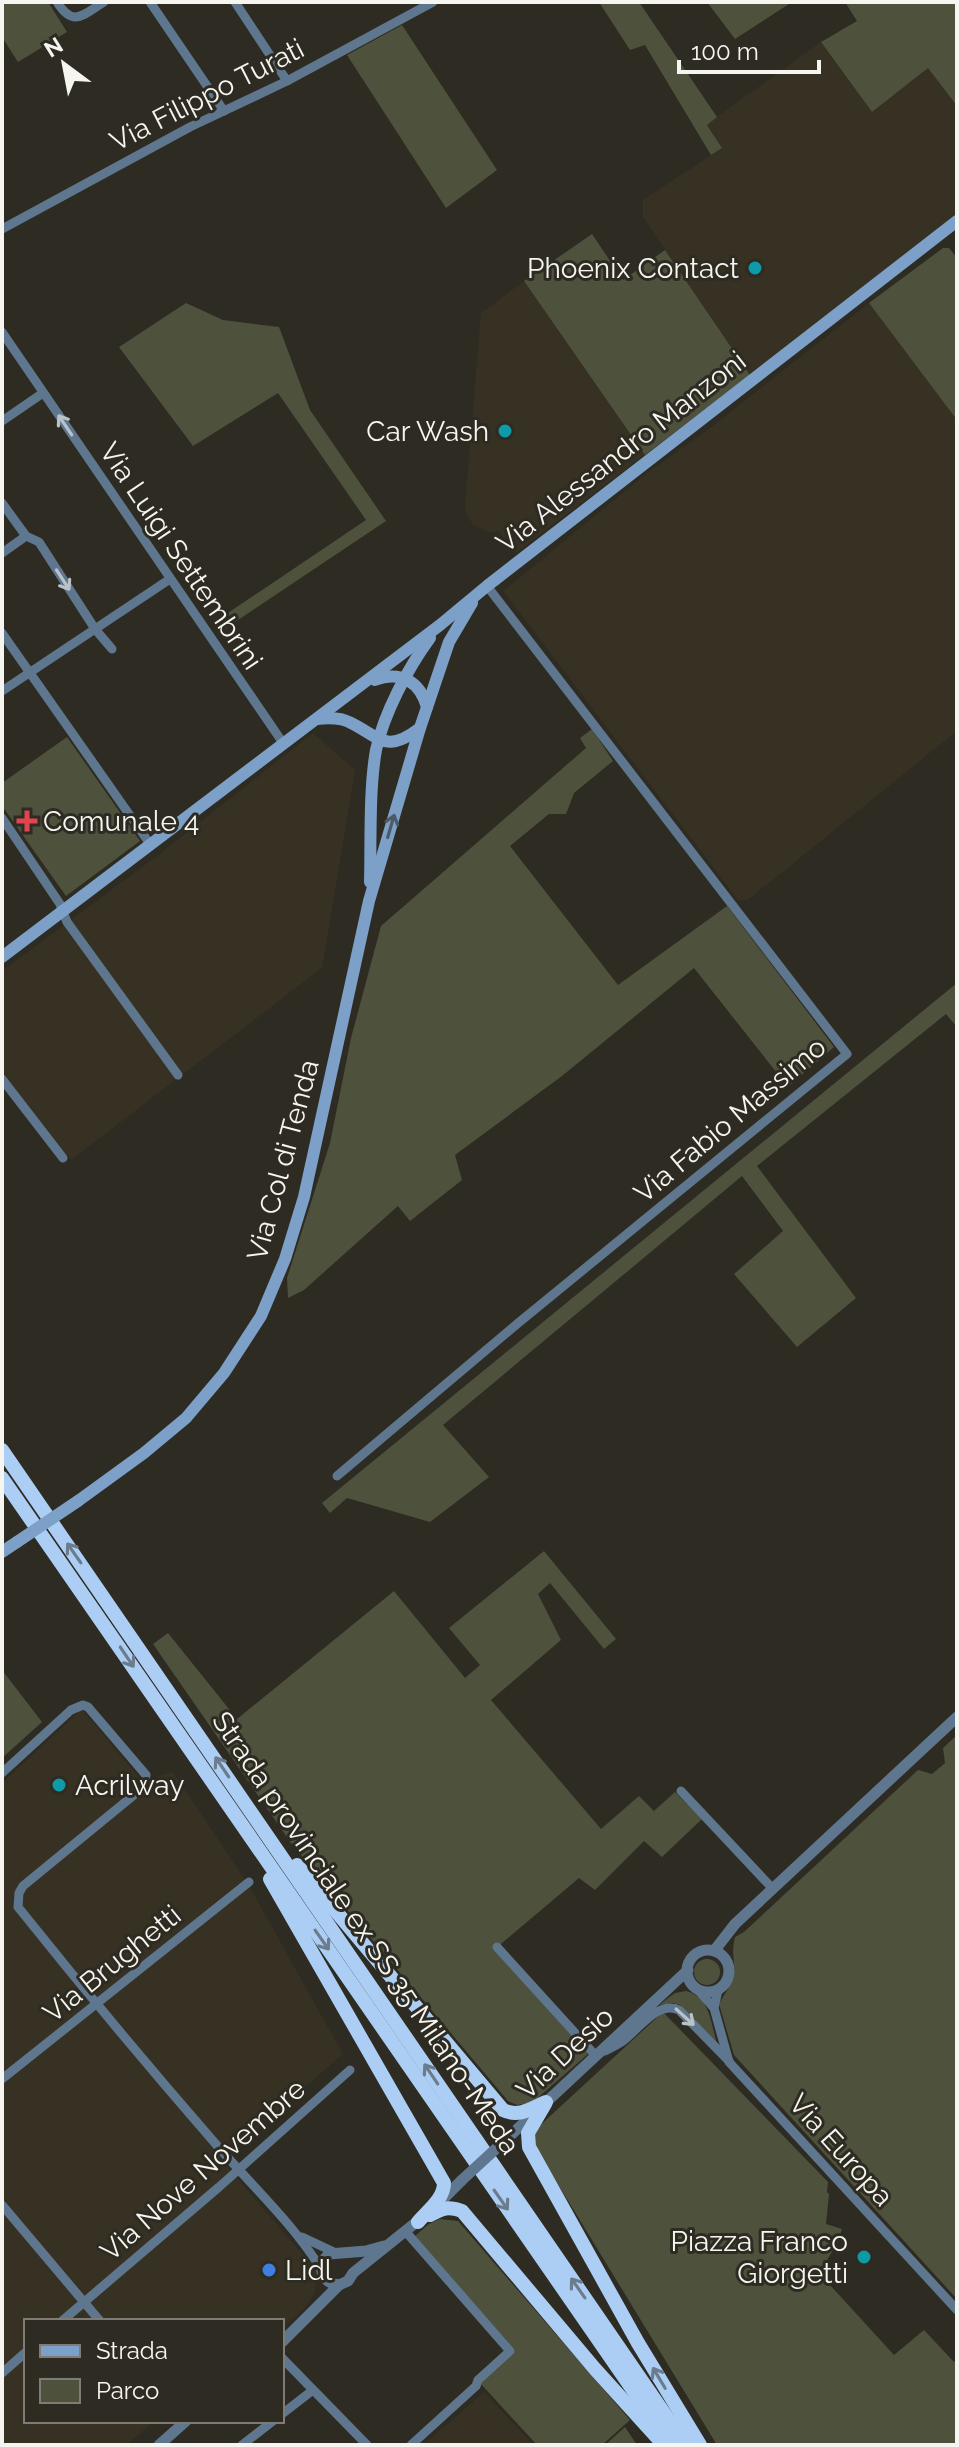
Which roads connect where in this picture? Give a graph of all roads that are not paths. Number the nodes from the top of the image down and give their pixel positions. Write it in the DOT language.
graph roads {
  1 [pos="57,2"];
  2 [pos="104,2"];
  3 [pos="150,2"];
  4 [pos="235,2"];
  5 [pos="433,2"];
  6 [pos="287,81"];
  7 [pos="224,111"];
  8 [pos="957,221"];
  9 [pos="2,229"];
  10 [pos="2,332"];
  11 [pos="43,393"];
  12 [pos="2,421"];
  13 [pos="3,506"];
  14 [pos="26,536"];
  15 [pos="2,553"];
  16 [pos="170,579"];
  17 [pos="482,590"];
  18 [pos="440,625"];
  19 [pos="95,629"];
  20 [pos="2,633"];
  21 [pos="112,649"];
  22 [pos="28,673"];
  23 [pos="405,678"];
  24 [pos="363,684"];
  25 [pos="2,691"];
  26 [pos="427,707"];
  27 [pos="313,720"];
  28 [pos="420,728"];
  29 [pos="379,740"];
  30 [pos="283,743"];
  31 [pos="2,818"];
  32 [pos="150,844"];
  33 [pos="369,901"];
  34 [pos="64,910"];
  35 [pos="4,950"];
  36 [pos="178,1075"];
  37 [pos="2,1079"];
  38 [pos="63,1158"];
  39 [pos="2,1450"];
  40 [pos="337,1476"];
  41 [pos="2,1478"];
  42 [pos="2,1552"];
  43 [pos="957,1717"];
  44 [pos="2,1773"];
  45 [pos="681,1791"];
  46 [pos="246,1805"];
  47 [pos="251,1839"];
  48 [pos="249,1882"];
  49 [pos="773,1889"];
  50 [pos="729,1933"];
  51 [pos="497,1947"];
  52 [pos="714,1951"];
  53 [pos="725,1959"];
  54 [pos="688,1970"];
  55 [pos="694,1986"];
  56 [pos="718,1990"];
  57 [pos="666,1991"];
  58 [pos="96,2006"];
  59 [pos="714,2008"];
  60 [pos="597,2055"];
  61 [pos="729,2062"];
  62 [pos="350,2070"];
  63 [pos="2,2079"];
  64 [pos="546,2102"];
  65 [pos="238,2170"];
  66 [pos="2,2205"];
  67 [pos="413,2226"];
  68 [pos="299,2236"];
  69 [pos="388,2244"];
  70 [pos="339,2253"];
  71 [pos="322,2273"];
  72 [pos="353,2273"];
  73 [pos="339,2285"];
  74 [pos="84,2303"];
  75 [pos="957,2310"];
  76 [pos="313,2312"];
  77 [pos="64,2319"];
  78 [pos="98,2319"];
  79 [pos="284,2340"];
  80 [pos="24,2354"];
  81 [pos="284,2360"];
  82 [pos="2,2373"];
  83 [pos="313,2390"];
  84 [pos="284,2412"];
  85 [pos="184,2423"];
  86 [pos="270,2423"];
  87 [pos="159,2445"];
  88 [pos="242,2445"];
  89 [pos="367,2445"];
  90 [pos="411,2445"];
  91 [pos="664,2445"];
  92 [pos="671,2445"];
  93 [pos="686,2445"];
  94 [pos="700,2445"];
  1 -- 2 [label="street"];
  3 -- 7 [label="street"];
  4 -- 6 [label="street"];
  5 -- 6 [label="street, Via Filippo Turati"];
  6 -- 7 [label="street, Via Filippo Turati"];
  7 -- 9 [label="street, Via Filippo Turati"];
  8 -- 17 [label="main road, Via Alessandro Manzoni"];
  10 -- 11 [label="street, Via Luigi Settembrini"];
  11 -- 12 [label="street"];
  16 -- 11 [label="street, Via Luigi Settembrini, one-way"];
  13 -- 14 [label="street"];
  14 -- 15 [label="street"];
  14 -- 19 [label="street, one-way"];
  16 -- 19 [label="street"];
  16 -- 30 [label="street, Via Luigi Settembrini"];
  17 -- 18 [label="main road, Via Alessandro Manzoni"];
  17 -- 26 [label="main road, Via Col di Tenda"];
  17 -- 40 [label="street, Via Fabio Massimo"];
  18 -- 23 [label="main road, Via Col di Tenda"];
  18 -- 24 [label="main road, Via Alessandro Manzoni"];
  19 -- 21 [label="street"];
  19 -- 22 [label="street"];
  20 -- 22 [label="street"];
  22 -- 25 [label="street"];
  22 -- 32 [label="street"];
  23 -- 24 [label="main road"];
  23 -- 26 [label="main road"];
  23 -- 29 [label="main road, Via Col di Tenda"];
  24 -- 27 [label="main road, Via Alessandro Manzoni"];
  26 -- 28 [label="main road, Via Col di Tenda"];
  27 -- 29 [label="main road"];
  27 -- 30 [label="main road, Via Alessandro Manzoni"];
  28 -- 29 [label="main road"];
  33 -- 28 [label="main road, Via Col di Tenda, one-way"];
  29 -- 33 [label="main road, Via Col di Tenda"];
  30 -- 32 [label="main road, Via Alessandro Manzoni"];
  31 -- 34 [label="street"];
  32 -- 34 [label="main road, Via Alessandro Manzoni"];
  33 -- 42 [label="main road, Via Col di Tenda, bridge"];
  34 -- 35 [label="main road, Via Alessandro Manzoni"];
  34 -- 36 [label="street"];
  37 -- 38 [label="street"];
  46 -- 39 [label="highway, Strada provinciale ex SS 35 Milano-Meda, one-way"];
  41 -- 47 [label="highway, Strada provinciale ex SS 35 Milano-Meda, one-way"];
  43 -- 49 [label="street"];
  44 -- 58 [label="street"];
  45 -- 49 [label="street"];
  46 -- 64 [label="highway"];
  93 -- 46 [label="highway, Strada provinciale ex SS 35 Milano-Meda, one-way"];
  47 -- 67 [label="highway"];
  47 -- 92 [label="highway, Strada provinciale ex SS 35 Milano-Meda, one-way"];
  48 -- 58 [label="street, Via Brughetti"];
  49 -- 50 [label="street"];
  50 -- 52 [label="street"];
  50 -- 53 [label="street"];
  51 -- 60 [label="street"];
  52 -- 53 [label="street"];
  52 -- 54 [label="street"];
  53 -- 56 [label="street"];
  54 -- 55 [label="street"];
  54 -- 57 [label="street, Via Desio"];
  55 -- 56 [label="street"];
  55 -- 57 [label="street, Via Desio"];
  55 -- 59 [label="street, Via Europa"];
  56 -- 59 [label="street, Via Europa"];
  57 -- 60 [label="street, Via Desio"];
  58 -- 63 [label="street, Via Brughetti"];
  58 -- 65 [label="street"];
  59 -- 61 [label="street, Via Europa"];
  60 -- 61 [label="street, one-way"];
  60 -- 64 [label="street, Via Desio"];
  61 -- 75 [label="street, Via Europa"];
  62 -- 65 [label="street, Via Nove Novembre"];
  64 -- 67 [label="street, Via Desio, bridge"];
  94 -- 64 [label="highway, one-way"];
  65 -- 68 [label="street"];
  65 -- 74 [label="street, Via Nove Novembre"];
  66 -- 74 [label="street"];
  67 -- 69 [label="street, Via Desio"];
  67 -- 90 [label="street"];
  67 -- 91 [label="highway"];
  68 -- 70 [label="street"];
  68 -- 71 [label="street"];
  69 -- 70 [label="street, Via Desio"];
  69 -- 72 [label="street, Via Desio"];
  70 -- 71 [label="street"];
  70 -- 72 [label="street"];
  71 -- 73 [label="street"];
  71 -- 76 [label="street"];
  72 -- 73 [label="street"];
  73 -- 76 [label="street"];
  74 -- 77 [label="street, Via Nove Novembre"];
  74 -- 78 [label="street"];
  76 -- 79 [label="street"];
  80 -- 82 [label="street"];
  81 -- 83 [label="street"];
  83 -- 84 [label="street"];
  83 -- 89 [label="street"];
  85 -- 87 [label="street"];
  86 -- 88 [label="street"];
}
